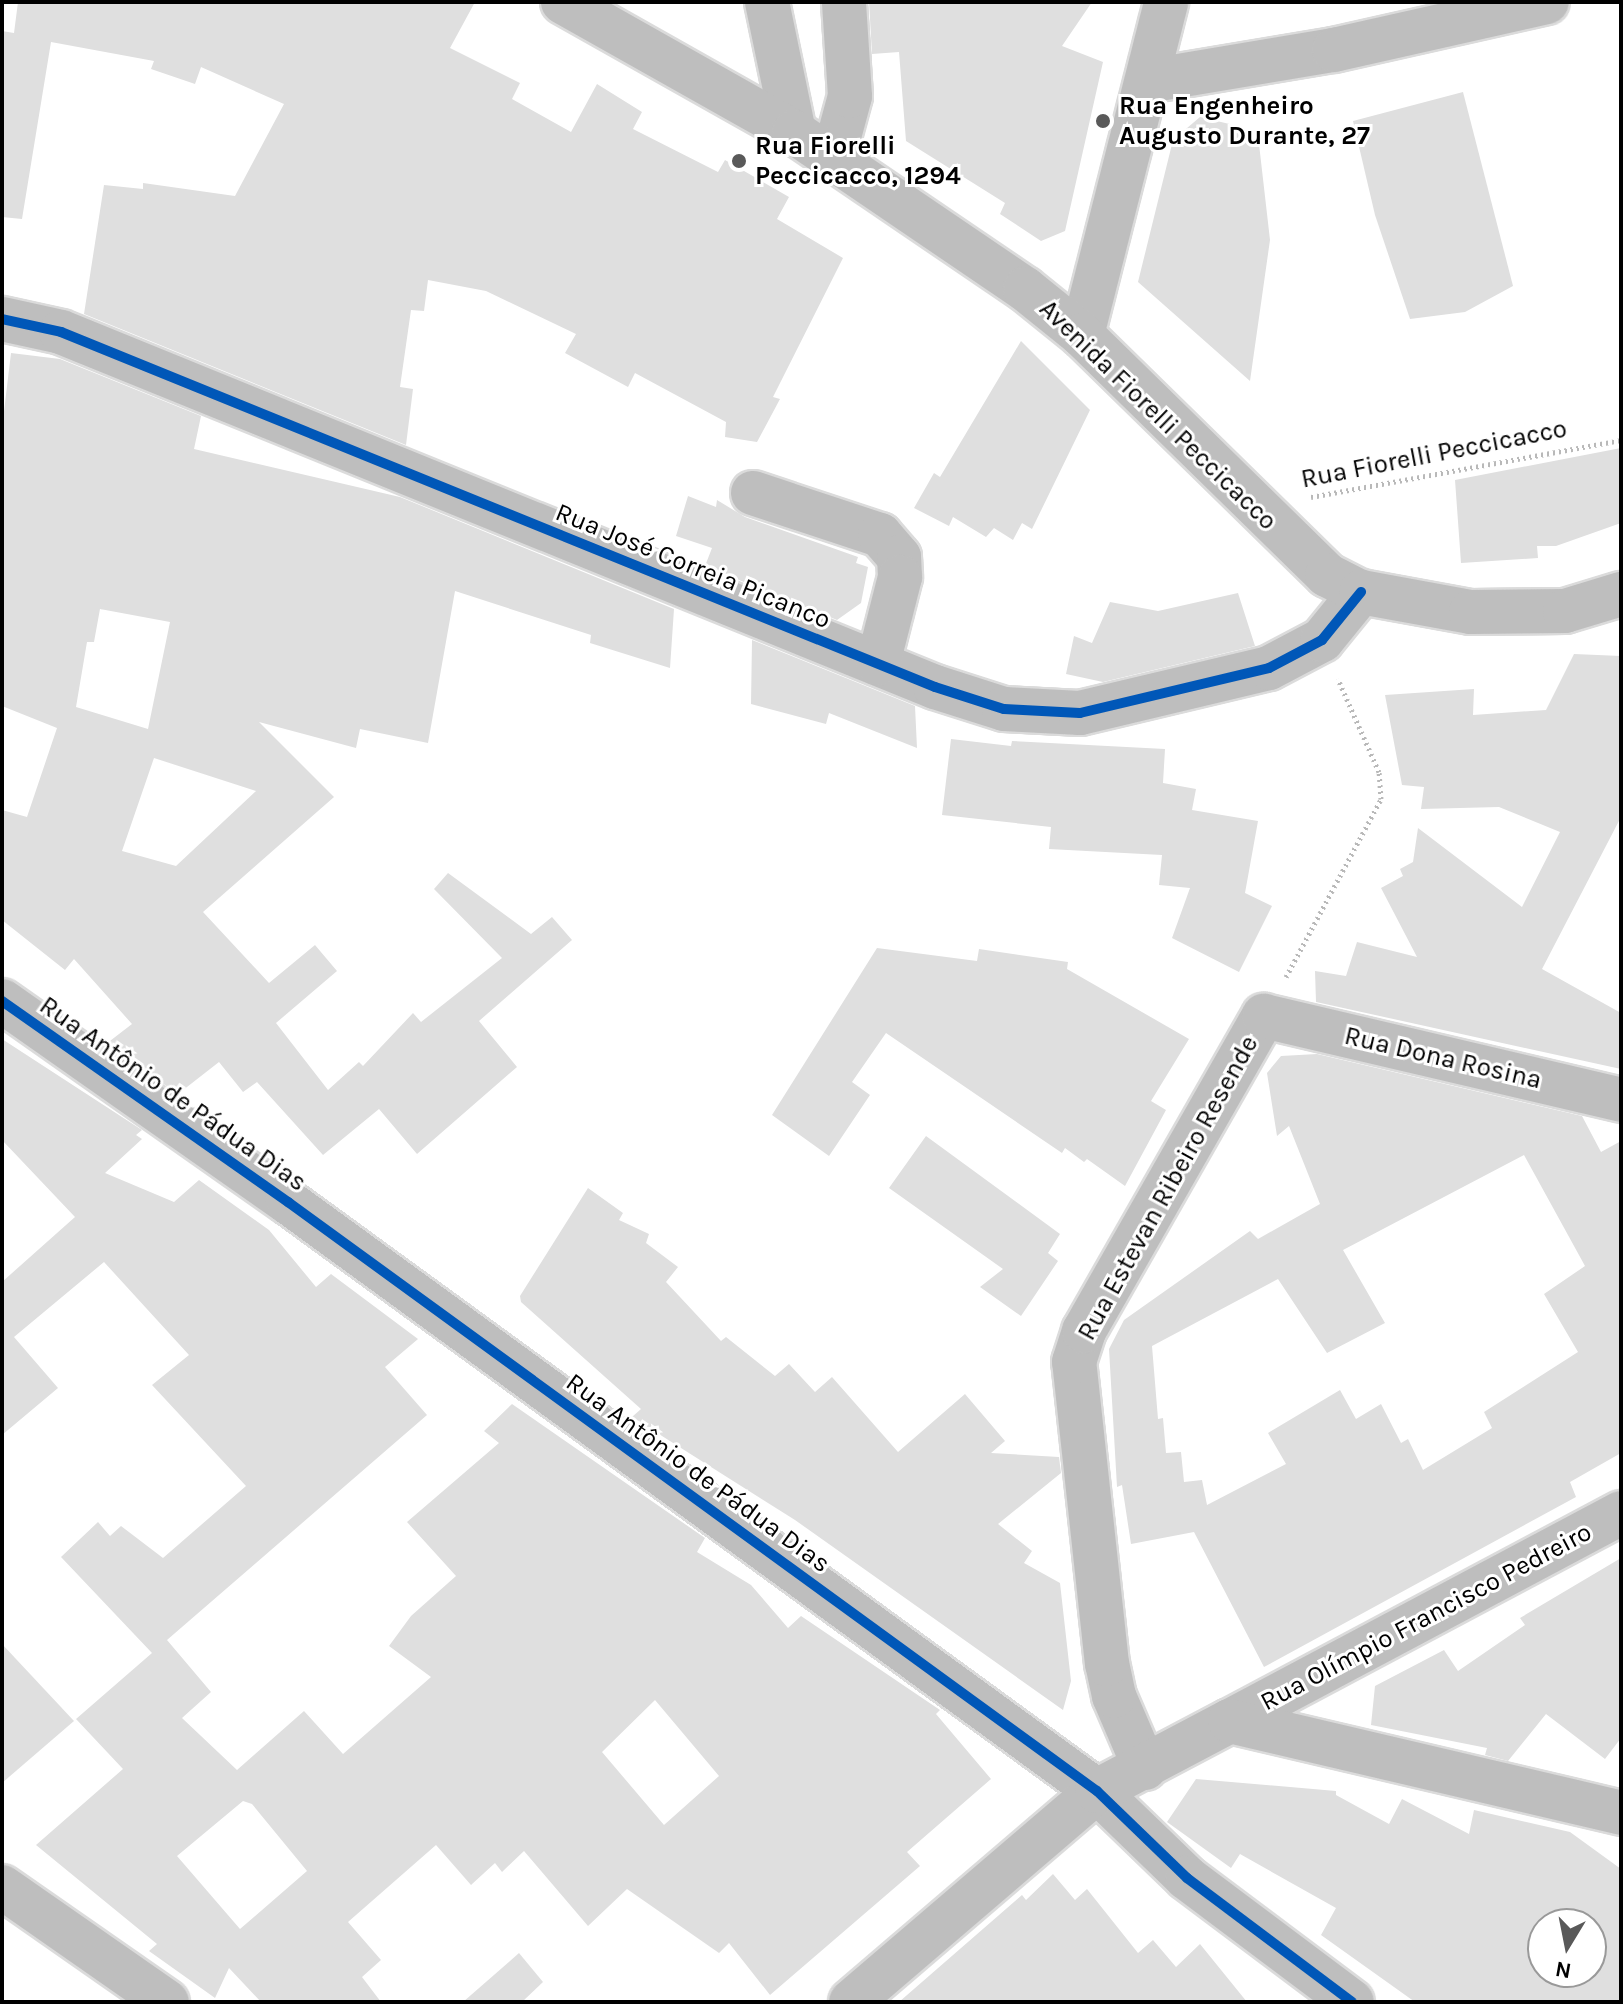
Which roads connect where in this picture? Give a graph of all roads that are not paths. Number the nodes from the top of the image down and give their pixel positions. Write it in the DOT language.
graph roads {
  1 [pos="563,2"];
  2 [pos="767,2"];
  3 [pos="844,2"];
  4 [pos="1166,2"];
  5 [pos="1547,2"];
  6 [pos="1148,81"];
  7 [pos="794,132"];
  8 [pos="833,159"];
  9 [pos="2,317"];
  10 [pos="1082,335"];
  11 [pos="753,493"];
  12 [pos="1361,592"];
  13 [pos="1621,594"];
  14 [pos="878,663"];
  15 [pos="2,1001"];
  16 [pos="1264,1016"];
  17 [pos="1621,1100"];
  18 [pos="1621,1513"];
  19 [pos="1230,1721"];
  20 [pos="1145,1768"];
  21 [pos="1097,1791"];
  22 [pos="1621,1813"];
  23 [pos="2,1887"];
  24 [pos="167,2002"];
  25 [pos="851,2002"];
  26 [pos="1352,2002"];
  1 -- 7 [label="street, Avenida Fiorelli Peccicacco"];
  2 -- 7 [label="street"];
  3 -- 8 [label="street"];
  4 -- 6 [label="street"];
  5 -- 6 [label="street"];
  6 -- 10 [label="street"];
  7 -- 8 [label="street, Avenida Fiorelli Peccicacco"];
  8 -- 10 [label="street, Avenida Fiorelli Peccicacco"];
  9 -- 14 [label="street, Rua José Correia Picanco"];
  10 -- 12 [label="street, Avenida Fiorelli Peccicacco"];
  11 -- 14 [label="street"];
  12 -- 13 [label="street, Avenida Fiorelli Peccicacco"];
  12 -- 14 [label="street, Rua José Correia Picanco"];
  15 -- 21 [label="street, Rua Antônio de Pádua Dias"];
  16 -- 17 [label="street, Rua Dona Rosina"];
  16 -- 20 [label="street, Rua Estevan Ribeiro Resende"];
  18 -- 19 [label="street, Rua Olímpio Francisco Pedreiro"];
  19 -- 20 [label="street, Rua Olímpio Francisco Pedreiro"];
  19 -- 22 [label="street"];
  20 -- 21 [label="street, Rua Olímpio Francisco Pedreiro"];
  21 -- 25 [label="street"];
  21 -- 26 [label="street, Rua Antônio de Pádua Dias"];
  23 -- 24 [label="street"];
}
